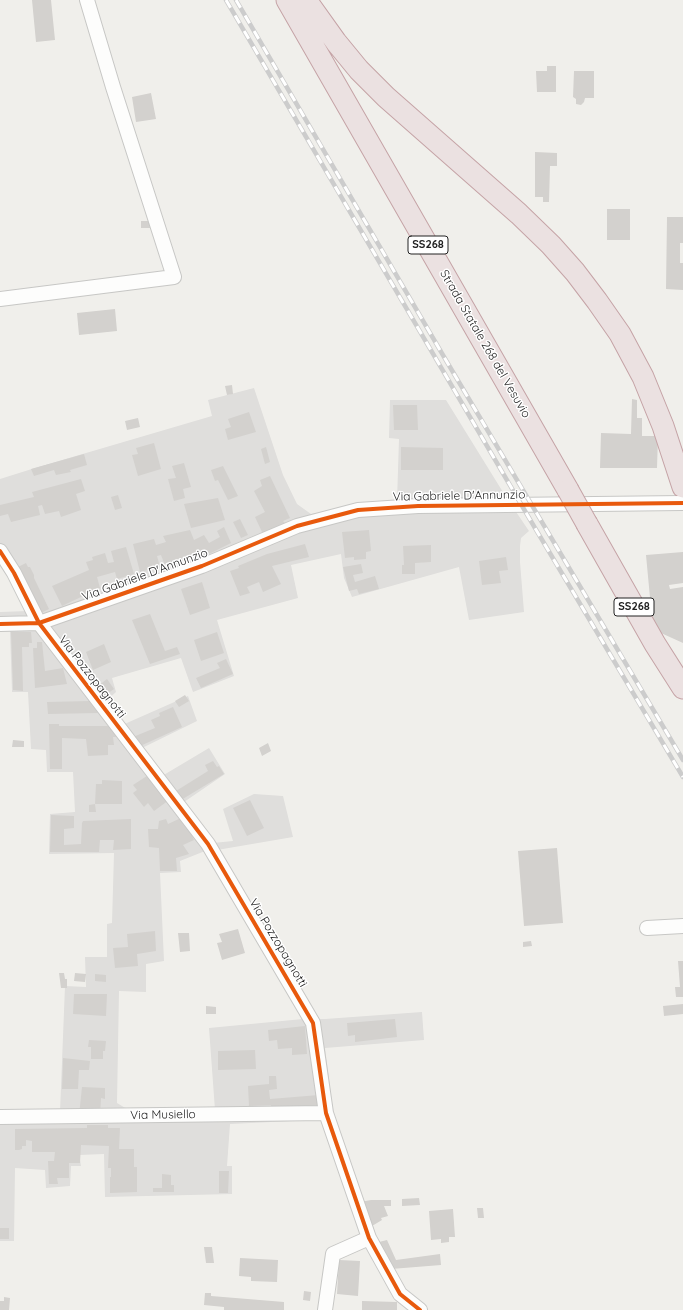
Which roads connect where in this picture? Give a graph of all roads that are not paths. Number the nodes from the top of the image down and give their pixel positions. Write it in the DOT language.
graph roads {
  1 [pos="87,0"];
  2 [pos="287,0"];
  3 [pos="306,0"];
  4 [pos="0,299"];
  5 [pos="683,487"];
  6 [pos="683,503"];
  7 [pos="0,551"];
  8 [pos="39,623"];
  9 [pos="0,624"];
  10 [pos="683,688"];
  11 [pos="683,926"];
  12 [pos="647,928"];
  13 [pos="326,1113"];
  14 [pos="0,1117"];
  15 [pos="369,1238"];
  16 [pos="325,1310"];
  17 [pos="420,1310"];
  1 -- 4 [label="street"];
  2 -- 10 [label="highway, Strada Statale 268 del Vesuvio / SS268, bridge"];
  3 -- 5 [label="highway"];
  6 -- 8 [label="street, Via Gabriele D'Annunzio"];
  7 -- 8 [label="street, Via Pozzopagnotti"];
  8 -- 9 [label="street, Via Gabriele D'Annunzio"];
  8 -- 13 [label="street, Via Pozzopagnotti"];
  11 -- 12 [label="street"];
  13 -- 14 [label="street, Via Musiello"];
  13 -- 15 [label="street, Via Pozzopagnotti"];
  15 -- 16 [label="street"];
  15 -- 17 [label="street, Via Pozzopagnotti"];
}
